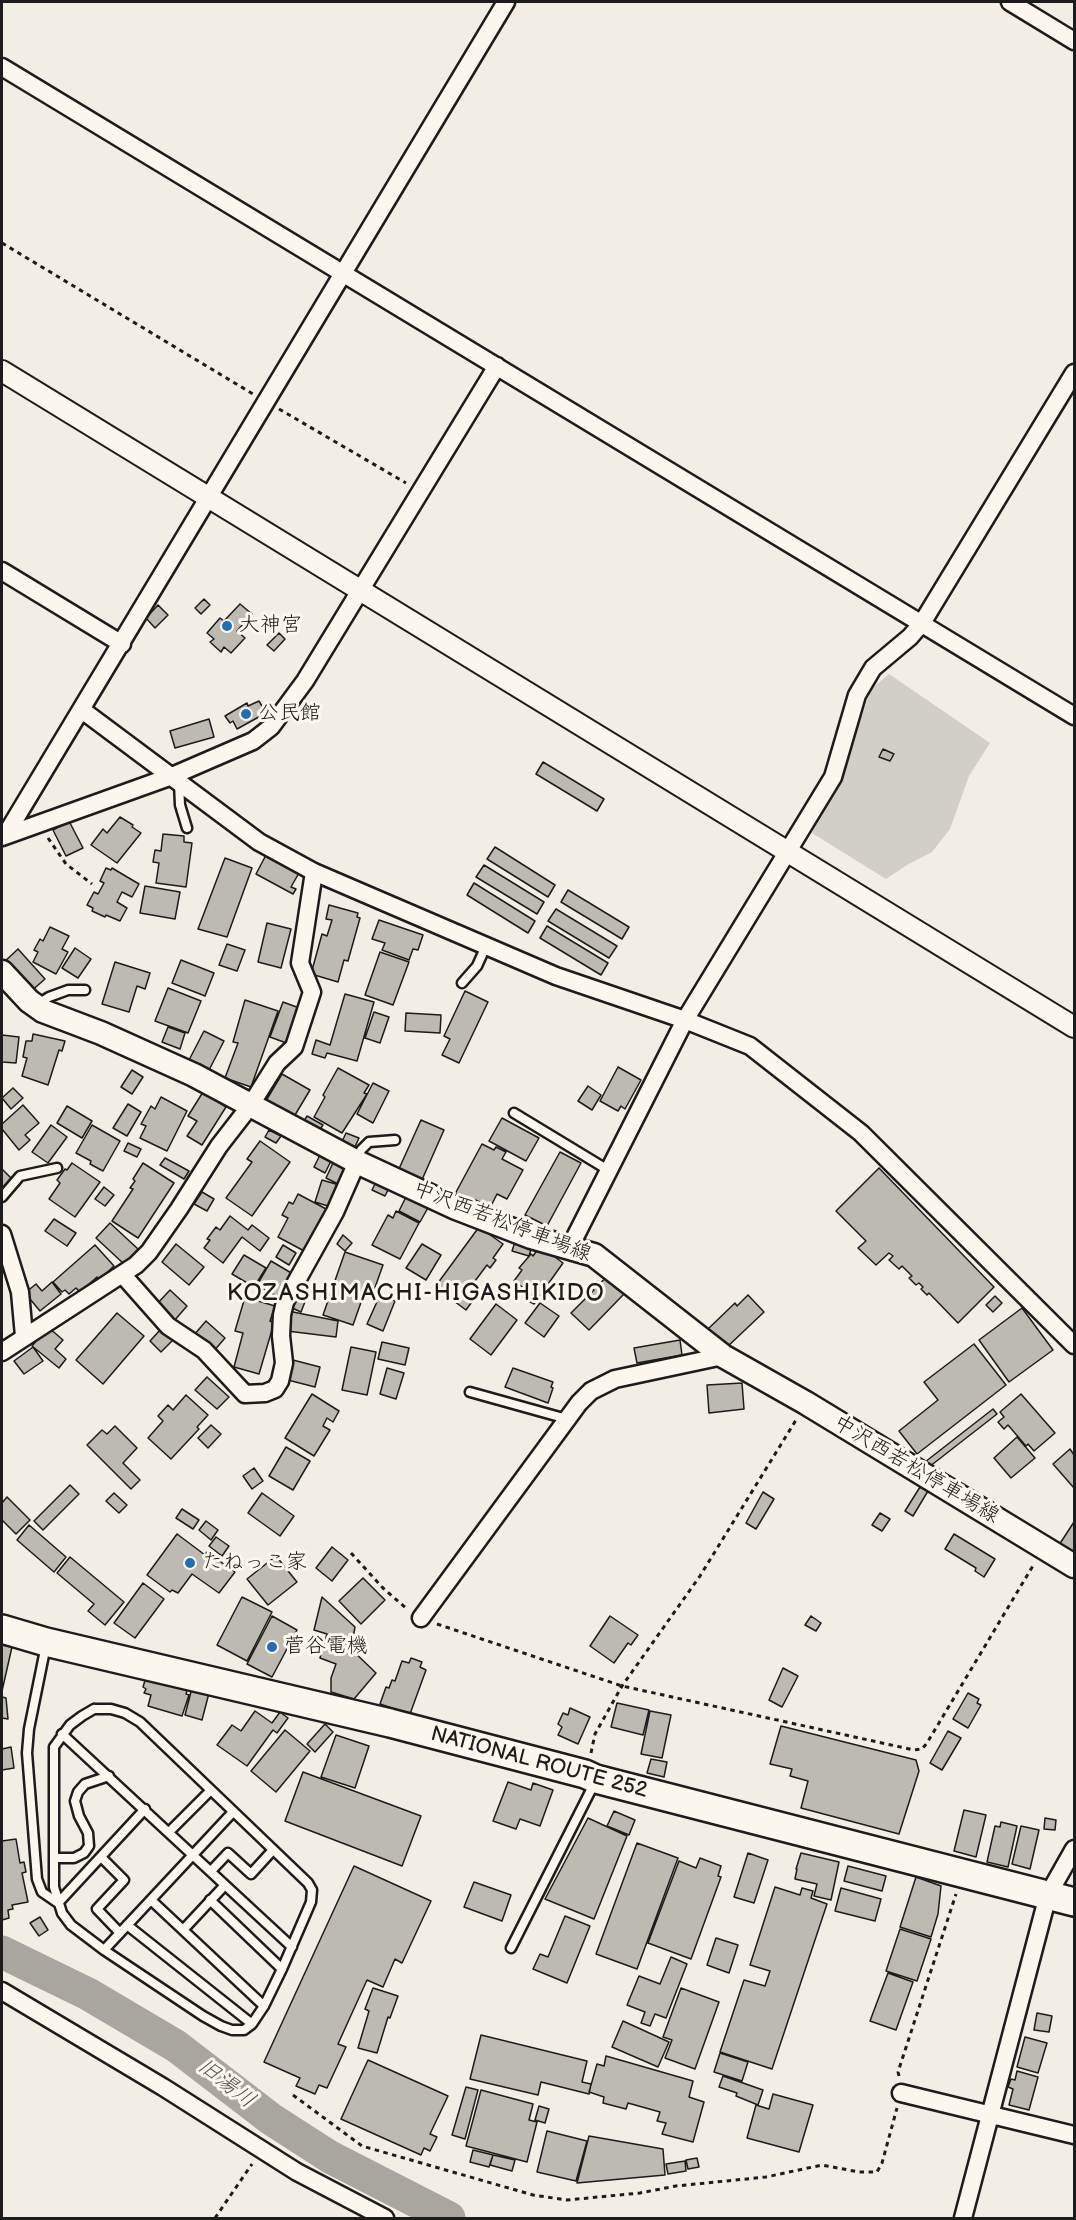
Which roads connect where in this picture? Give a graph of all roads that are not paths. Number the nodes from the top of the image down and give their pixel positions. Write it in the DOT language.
graph roads {
  1 [pos="507,2"];
  2 [pos="1010,2"];
  3 [pos="1074,41"];
  4 [pos="2,67"];
  5 [pos="342,273"];
  6 [pos="497,366"];
  7 [pos="2,371"];
  8 [pos="1074,373"];
  9 [pos="208,497"];
  10 [pos="2,571"];
  11 [pos="359,591"];
  12 [pos="922,623"];
  13 [pos="122,644"];
  14 [pos="82,710"];
  15 [pos="1074,716"];
  16 [pos="176,779"];
  17 [pos="187,828"];
  18 [pos="3,836"];
  19 [pos="787,851"];
  20 [pos="314,872"];
  21 [pos="486,946"];
  22 [pos="2,972"];
  23 [pos="462,983"];
  24 [pos="85,990"];
  25 [pos="35,1006"];
  26 [pos="685,1020"];
  27 [pos="1074,1027"];
  28 [pos="250,1106"];
  29 [pos="514,1113"];
  30 [pos="395,1140"];
  31 [pos="357,1162"];
  32 [pos="57,1168"];
  33 [pos="609,1170"];
  34 [pos="2,1197"];
  35 [pos="2,1234"];
  36 [pos="570,1247"];
  37 [pos="122,1274"];
  38 [pos="24,1336"];
  39 [pos="1074,1345"];
  40 [pos="2,1352"];
  41 [pos="723,1356"];
  42 [pos="470,1392"];
  43 [pos="567,1419"];
  44 [pos="1074,1566"];
  45 [pos="421,1618"];
  46 [pos="2,1629"];
  47 [pos="46,1642"];
  48 [pos="62,1734"];
  49 [pos="109,1776"];
  50 [pos="590,1777"];
  51 [pos="210,1791"];
  52 [pos="145,1809"];
  53 [pos="232,1813"];
  54 [pos="169,1832"];
  55 [pos="1074,1849"];
  56 [pos="272,1851"];
  57 [pos="194,1855"];
  58 [pos="100,1857"];
  59 [pos="54,1858"];
  60 [pos="211,1871"];
  61 [pos="225,1885"];
  62 [pos="1048,1895"];
  63 [pos="151,1900"];
  64 [pos="210,1900"];
  65 [pos="1074,1902"];
  66 [pos="58,1903"];
  67 [pos="127,1925"];
  68 [pos="183,1929"];
  69 [pos="120,1934"];
  70 [pos="292,1947"];
  71 [pos="511,1948"];
  72 [pos="104,1950"];
  73 [pos="282,1969"];
  74 [pos="2,1991"];
  75 [pos="264,2006"];
  76 [pos="252,2024"];
  77 [pos="901,2093"];
  78 [pos="990,2114"];
  79 [pos="1074,2135"];
  80 [pos="385,2218"];
  81 [pos="963,2218"];
  1 -- 5 [label="street"];
  2 -- 3 [label="street"];
  4 -- 5 [label="street"];
  5 -- 6 [label="street"];
  5 -- 9 [label="street"];
  6 -- 11 [label="street"];
  6 -- 12 [label="street"];
  7 -- 9 [label="street"];
  8 -- 12 [label="street"];
  9 -- 11 [label="street"];
  9 -- 13 [label="street"];
  10 -- 13 [label="street"];
  11 -- 16 [label="street"];
  11 -- 19 [label="street"];
  12 -- 15 [label="street"];
  12 -- 19 [label="street"];
  13 -- 14 [label="street"];
  14 -- 16 [label="street"];
  14 -- 18 [label="street"];
  16 -- 17 [label="lane"];
  16 -- 18 [label="street"];
  16 -- 20 [label="street"];
  19 -- 26 [label="street"];
  19 -- 27 [label="street"];
  20 -- 21 [label="street"];
  20 -- 28 [label="street"];
  21 -- 23 [label="lane"];
  21 -- 26 [label="street"];
  22 -- 25 [label="main road, 中沢西若松停車場線"];
  24 -- 25 [label="lane"];
  25 -- 28 [label="main road, 中沢西若松停車場線"];
  26 -- 33 [label="street"];
  26 -- 39 [label="street"];
  28 -- 31 [label="main road, 中沢西若松停車場線"];
  28 -- 37 [label="street"];
  29 -- 33 [label="lane"];
  30 -- 31 [label="lane"];
  31 -- 36 [label="main road, 中沢西若松停車場線"];
  31 -- 37 [label="street"];
  32 -- 34 [label="lane"];
  33 -- 36 [label="street"];
  35 -- 38 [label="street"];
  36 -- 41 [label="main road, 中沢西若松停車場線"];
  37 -- 38 [label="street"];
  38 -- 40 [label="street"];
  41 -- 43 [label="street"];
  41 -- 44 [label="main road, 中沢西若松停車場線"];
  42 -- 43 [label="lane"];
  43 -- 45 [label="street"];
  46 -- 47 [label="highway, NATIONAL ROUTE 252"];
  47 -- 50 [label="highway, NATIONAL ROUTE 252"];
  47 -- 66 [label="lane"];
  48 -- 49 [label="lane"];
  48 -- 51 [label="lane"];
  48 -- 59 [label="lane"];
  49 -- 52 [label="lane"];
  49 -- 59 [label="lane"];
  50 -- 62 [label="highway, NATIONAL ROUTE 252"];
  50 -- 71 [label="lane"];
  51 -- 53 [label="lane"];
  51 -- 54 [label="lane"];
  52 -- 54 [label="lane"];
  52 -- 58 [label="lane"];
  53 -- 56 [label="lane"];
  53 -- 57 [label="lane"];
  54 -- 57 [label="lane"];
  55 -- 62 [label="street"];
  56 -- 60 [label="lane"];
  56 -- 70 [label="lane"];
  57 -- 60 [label="lane"];
  57 -- 63 [label="lane"];
  58 -- 66 [label="lane"];
  58 -- 69 [label="lane"];
  59 -- 66 [label="lane"];
  60 -- 61 [label="lane"];
  61 -- 64 [label="lane"];
  61 -- 70 [label="lane"];
  62 -- 65 [label="highway, NATIONAL ROUTE 252"];
  62 -- 78 [label="street"];
  63 -- 67 [label="lane"];
  63 -- 68 [label="lane"];
  64 -- 68 [label="lane"];
  64 -- 73 [label="lane"];
  66 -- 72 [label="lane"];
  67 -- 69 [label="lane"];
  67 -- 76 [label="lane"];
  68 -- 75 [label="lane"];
  69 -- 72 [label="lane"];
  70 -- 73 [label="lane"];
  72 -- 76 [label="lane"];
  73 -- 75 [label="lane"];
  74 -- 80 [label="street"];
  75 -- 76 [label="lane"];
  77 -- 78 [label="street"];
  78 -- 79 [label="street"];
  78 -- 81 [label="street"];
}
